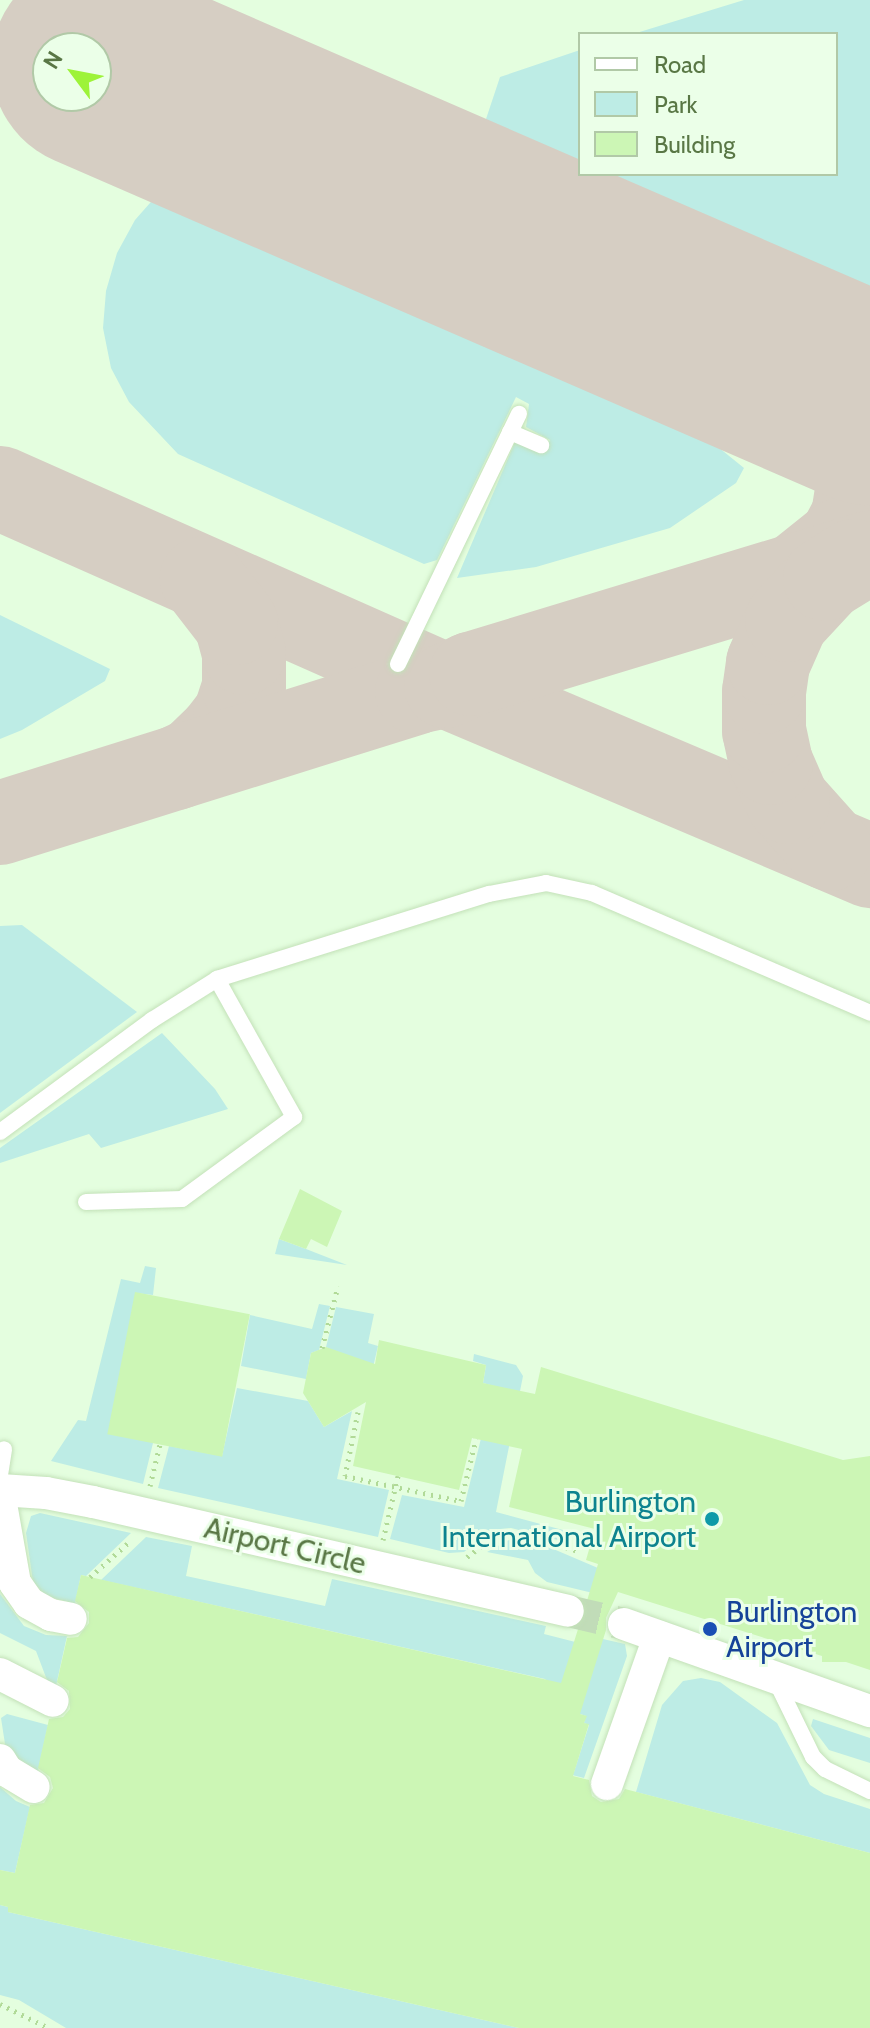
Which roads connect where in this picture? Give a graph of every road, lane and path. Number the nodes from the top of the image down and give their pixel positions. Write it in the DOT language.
graph roads {
  1 [pos="519,414"];
  2 [pos="510,432"];
  3 [pos="541,445"];
  4 [pos="398,664"];
  5 [pos="217,979"];
  6 [pos="870,1013"];
  7 [pos="0,1132"];
  8 [pos="86,1202"];
  9 [pos="338,1286"];
  10 [pos="322,1348"];
  11 [pos="358,1412"];
  12 [pos="476,1439"];
  13 [pos="160,1444"];
  14 [pos="4,1449"];
  15 [pos="153,1473"];
  16 [pos="0,1475"];
  17 [pos="398,1476"];
  18 [pos="395,1487"];
  19 [pos="0,1490"];
  20 [pos="0,1498"];
  21 [pos="387,1524"];
  22 [pos="568,1611"];
  23 [pos="71,1619"];
  24 [pos="624,1624"];
  25 [pos="659,1637"];
  26 [pos="0,1674"];
  27 [pos="775,1679"];
  28 [pos="53,1701"];
  29 [pos="870,1711"];
  30 [pos="0,1760"];
  31 [pos="607,1784"];
  32 [pos="34,1787"];
  33 [pos="870,1791"];
  34 [pos="0,2004"];
  35 [pos="49,2028"];
  1 -- 2 [label="lane"];
  2 -- 3 [label="lane"];
  2 -- 4 [label="lane"];
  5 -- 6 [label="lane"];
  5 -- 7 [label="lane"];
  5 -- 8 [label="lane"];
  9 -- 10 [label="path"];
  11 -- 18 [label="path"];
  12 -- 18 [label="path"];
  13 -- 15 [label="path"];
  14 -- 16 [label="lane"];
  17 -- 18 [label="path"];
  18 -- 21 [label="path"];
  19 -- 22 [label="street, Airport Circle"];
  20 -- 23 [label="street"];
  24 -- 25 [label="street"];
  25 -- 27 [label="street"];
  25 -- 31 [label="street"];
  26 -- 28 [label="street"];
  27 -- 29 [label="street"];
  27 -- 33 [label="lane"];
  30 -- 32 [label="street"];
  34 -- 35 [label="path"];
}
